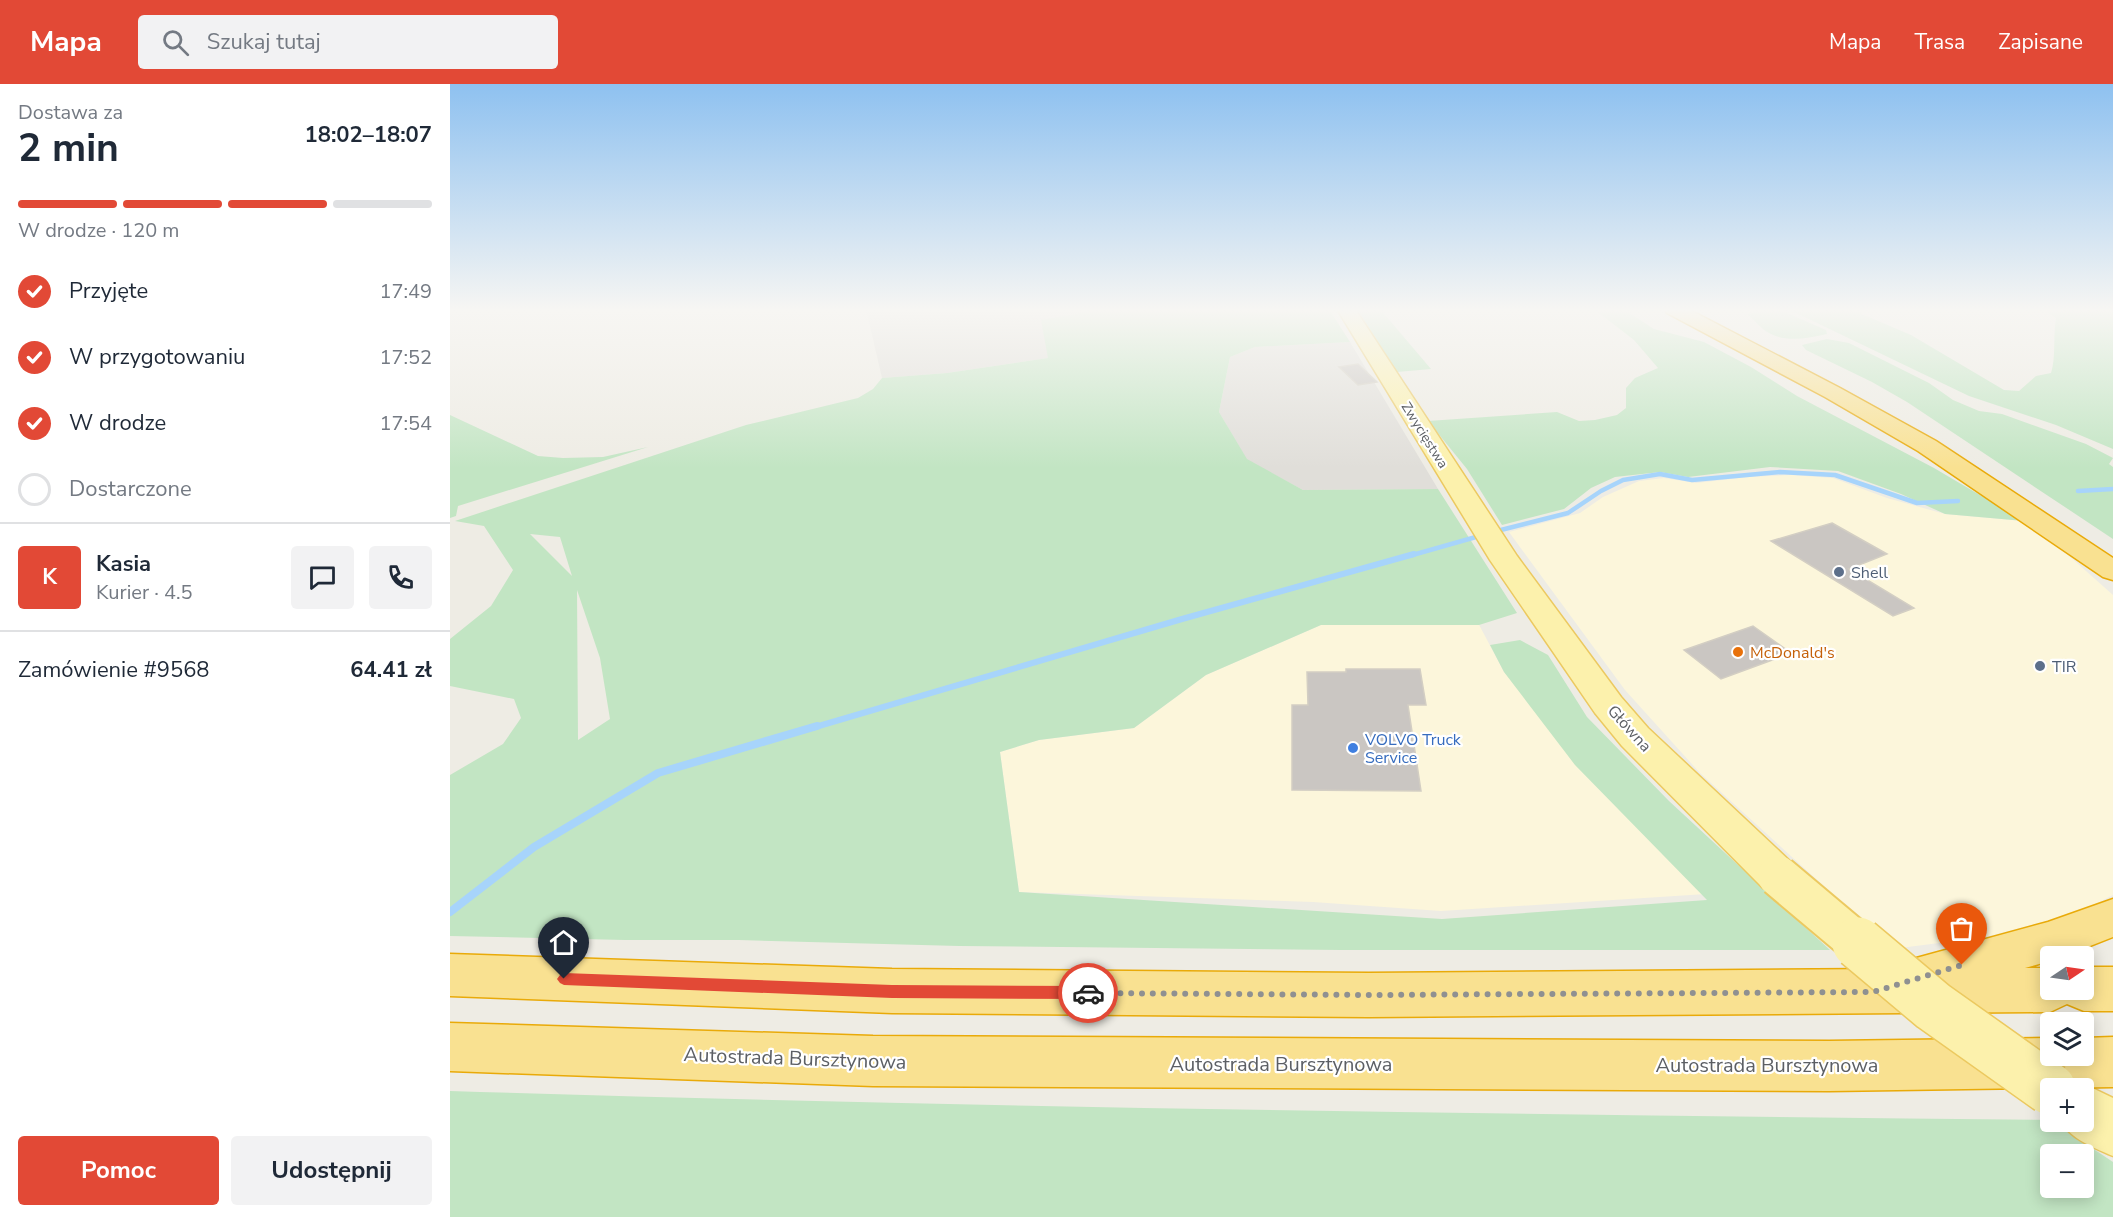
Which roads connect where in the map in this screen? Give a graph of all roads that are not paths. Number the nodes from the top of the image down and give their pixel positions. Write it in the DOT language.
graph roads {
  1 [pos="1379,362"];
  2 [pos="1772,362"];
  3 [pos="1796,362"];
  4 [pos="2101,546"];
  5 [pos="1505,560"];
  6 [pos="2113,571"];
  7 [pos="2113,578"];
  8 [pos="2113,918"];
  9 [pos="450,975"];
  10 [pos="2094,989"];
  11 [pos="2113,989"];
  12 [pos="2040,990"];
  13 [pos="1873,992"];
  14 [pos="450,1047"];
  15 [pos="2113,1062"];
  16 [pos="2040,1082"];
  17 [pos="2094,1117"];
  18 [pos="2113,1129"];
  1 -- 5 [label="main road, Zwycięstwa"];
  2 -- 4 [label="highway"];
  3 -- 4 [label="highway"];
  4 -- 6 [label="highway"];
  4 -- 7 [label="highway"];
  5 -- 16 [label="main road, Główna, bridge"];
  8 -- 13 [label="highway"];
  9 -- 13 [label="highway"];
  10 -- 11 [label="highway"];
  12 -- 13 [label="highway"];
  14 -- 15 [label="highway, Autostrada Bursztynowa"];
  17 -- 18 [label="main road"];
}
